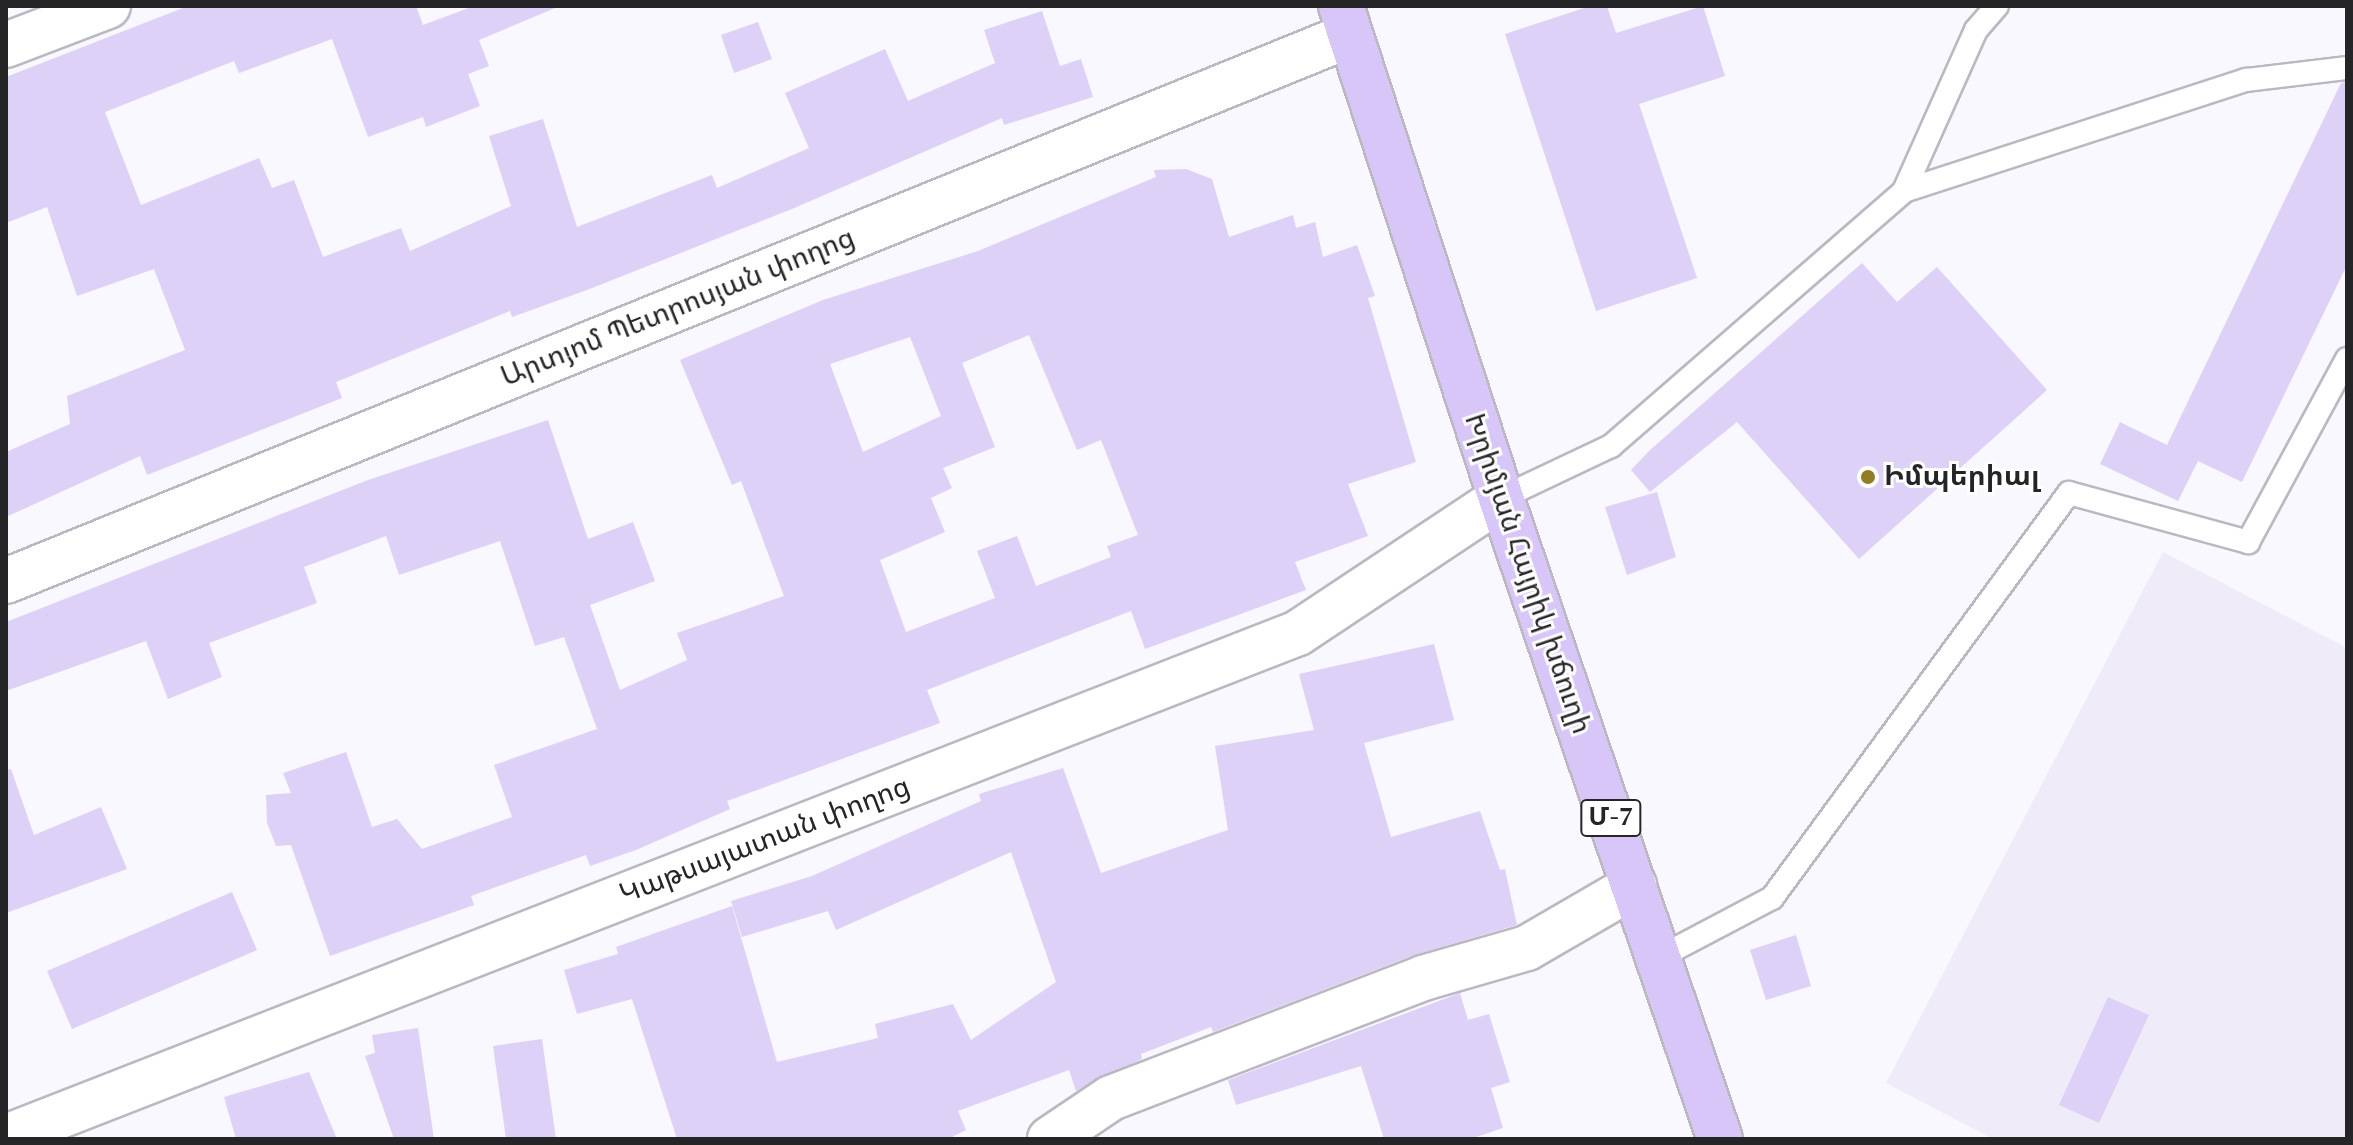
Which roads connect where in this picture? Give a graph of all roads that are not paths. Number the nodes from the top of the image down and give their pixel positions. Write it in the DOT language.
graph roads {
  1 [pos="108,6"];
  2 [pos="1990,6"];
  3 [pos="1997,6"];
  4 [pos="1346,20"];
  5 [pos="1976,30"];
  6 [pos="6,45"];
  7 [pos="2347,68"];
  8 [pos="1904,191"];
  9 [pos="2347,359"];
  10 [pos="1501,498"];
  11 [pos="6,581"];
  12 [pos="1634,886"];
  13 [pos="1658,958"];
  14 [pos="6,1137"];
  15 [pos="1050,1139"];
  16 [pos="1720,1139"];
  1 -- 6 [label="street"];
  2 -- 5 [label="lane"];
  3 -- 5 [label="lane"];
  4 -- 10 [label="highway, Խրիմյան Հայրիկ խճուղի / Մ-7"];
  4 -- 11 [label="street, Արտյոմ Պետրոսյան փողոց"];
  5 -- 8 [label="lane"];
  7 -- 8 [label="lane"];
  8 -- 10 [label="lane"];
  9 -- 13 [label="lane"];
  10 -- 12 [label="highway, Խրիմյան Հայրիկ խճուղի / Մ-7"];
  10 -- 14 [label="street, Կաթսայատան փողոց"];
  12 -- 13 [label="highway, Խրիմյան Հայրիկ խճուղի / Մ-7"];
  12 -- 15 [label="street"];
  13 -- 16 [label="highway, Խրիմյան Հայրիկ խճուղի / Մ-7"];
}
